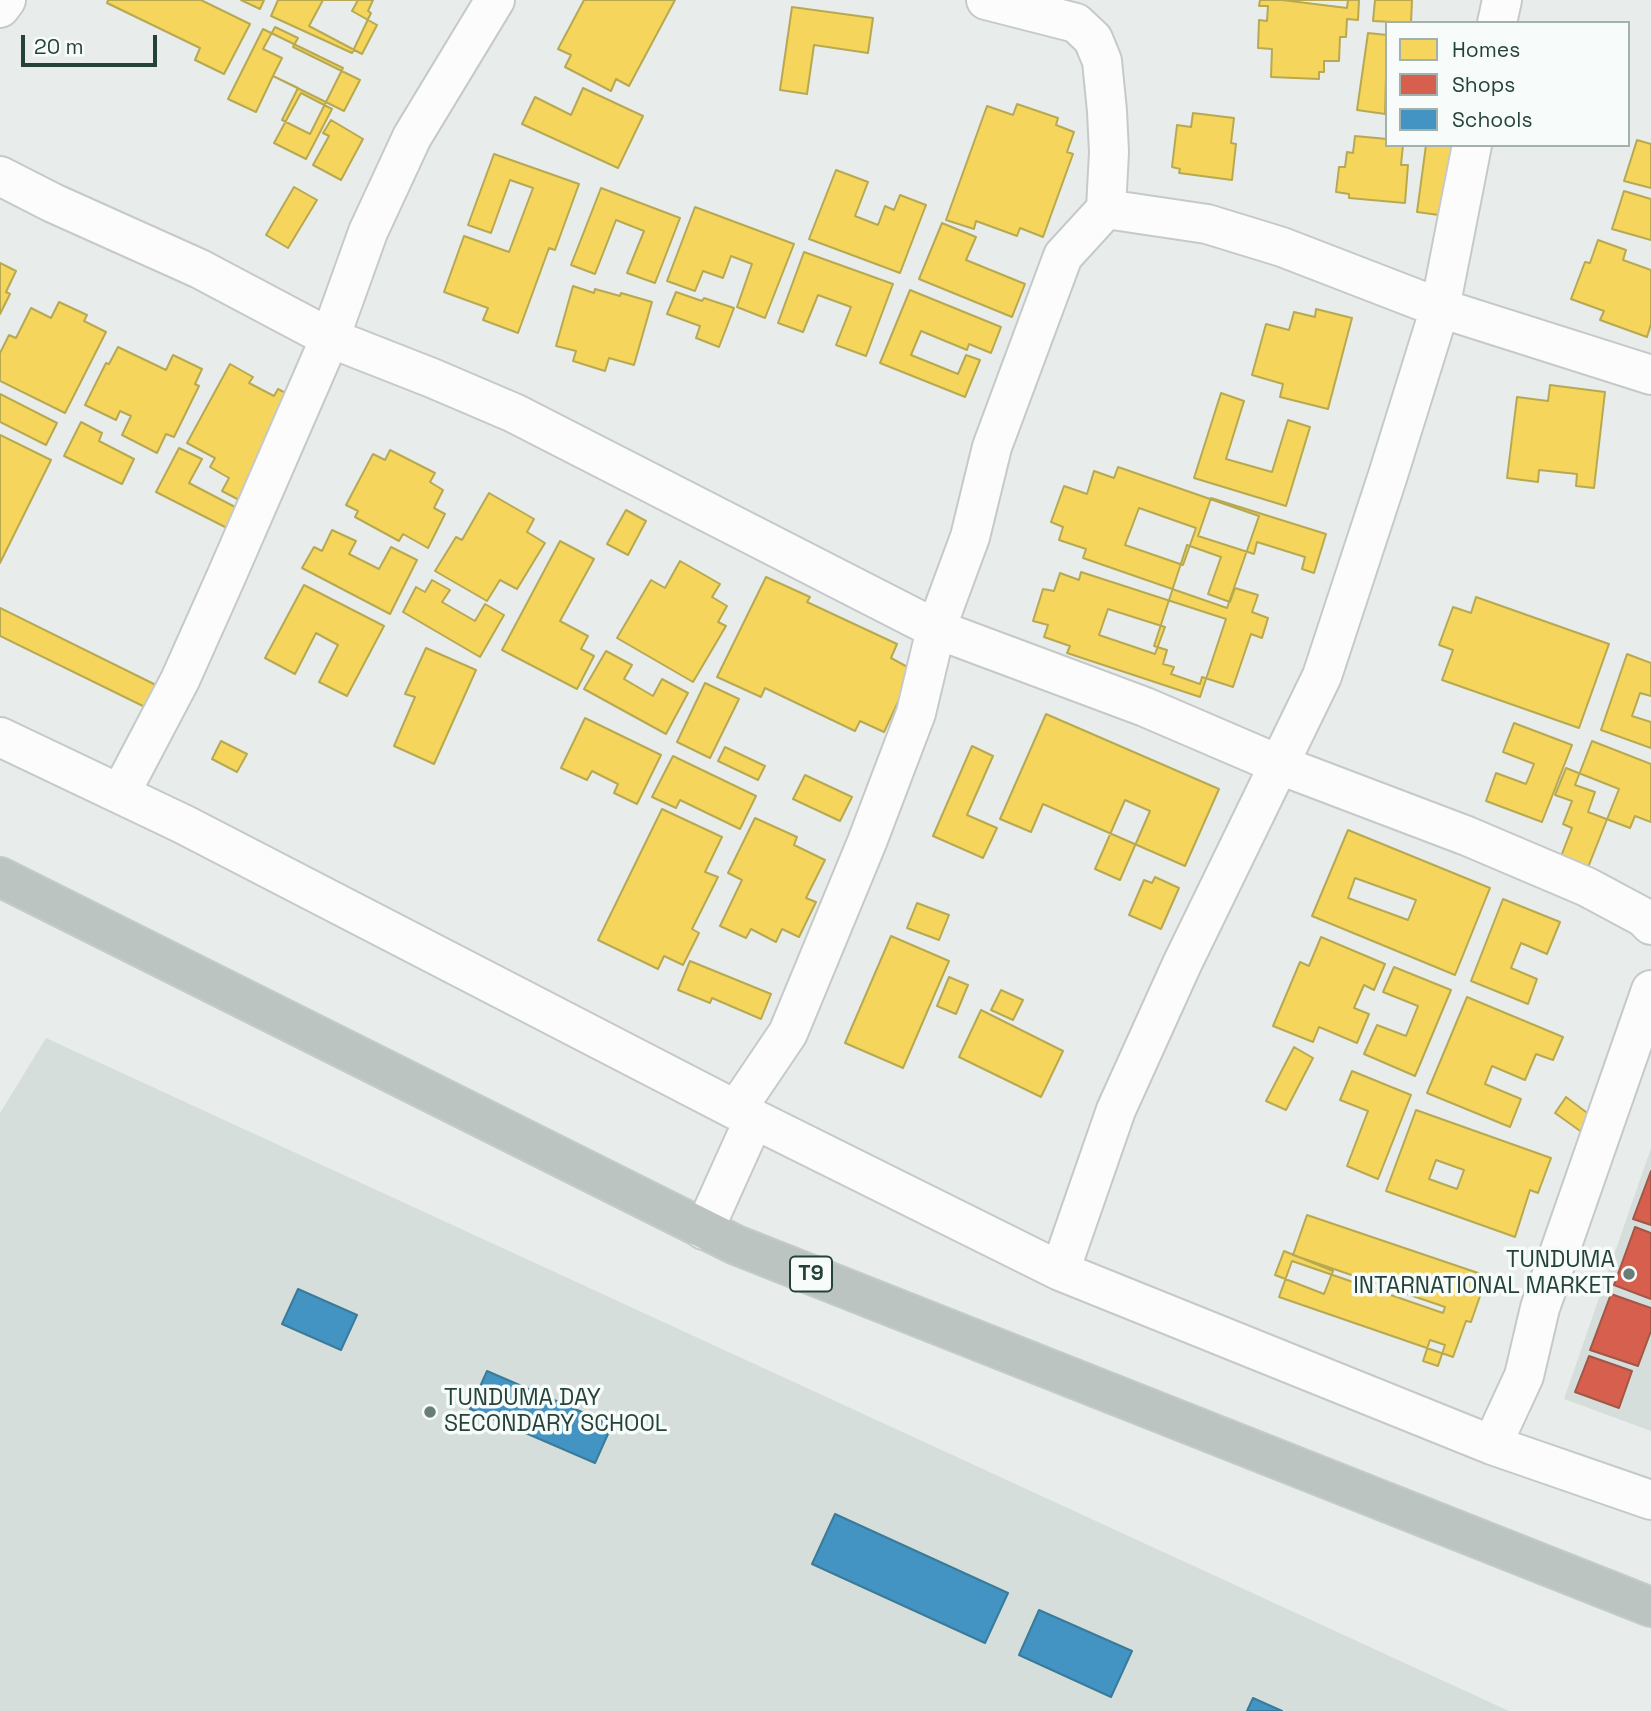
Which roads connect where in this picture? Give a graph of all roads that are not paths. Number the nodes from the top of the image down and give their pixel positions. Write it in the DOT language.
graph roads {
  1 [pos="6,0"];
  2 [pos="495,0"];
  3 [pos="986,0"];
  4 [pos="1502,0"];
  5 [pos="0,8"];
  6 [pos="1497,21"];
  7 [pos="1472,147"];
  8 [pos="0,176"];
  9 [pos="1106,209"];
  10 [pos="1440,307"];
  11 [pos="330,338"];
  12 [pos="1651,375"];
  13 [pos="936,629"];
  14 [pos="0,737"];
  15 [pos="1280,765"];
  16 [pos="120,794"];
  17 [pos="0,877"];
  18 [pos="1651,925"];
  19 [pos="1651,990"];
  20 [pos="745,1115"];
  21 [pos="705,1230"];
  22 [pos="1060,1271"];
  23 [pos="1492,1446"];
  24 [pos="1651,1500"];
  25 [pos="1651,1607"];
  1 -- 5 [label="street"];
  2 -- 11 [label="street"];
  3 -- 9 [label="street"];
  4 -- 6 [label="street"];
  7 -- 10 [label="street"];
  8 -- 11 [label="street"];
  9 -- 10 [label="street"];
  9 -- 13 [label="street"];
  10 -- 12 [label="street"];
  10 -- 15 [label="street"];
  11 -- 13 [label="street"];
  11 -- 16 [label="street"];
  13 -- 15 [label="street"];
  13 -- 20 [label="street"];
  14 -- 16 [label="street"];
  15 -- 18 [label="street"];
  15 -- 22 [label="street"];
  16 -- 20 [label="street"];
  17 -- 21 [label="highway, T9"];
  19 -- 23 [label="street"];
  20 -- 21 [label="street"];
  20 -- 22 [label="street"];
  21 -- 25 [label="highway, T9"];
  22 -- 23 [label="street"];
  23 -- 24 [label="street"];
}
